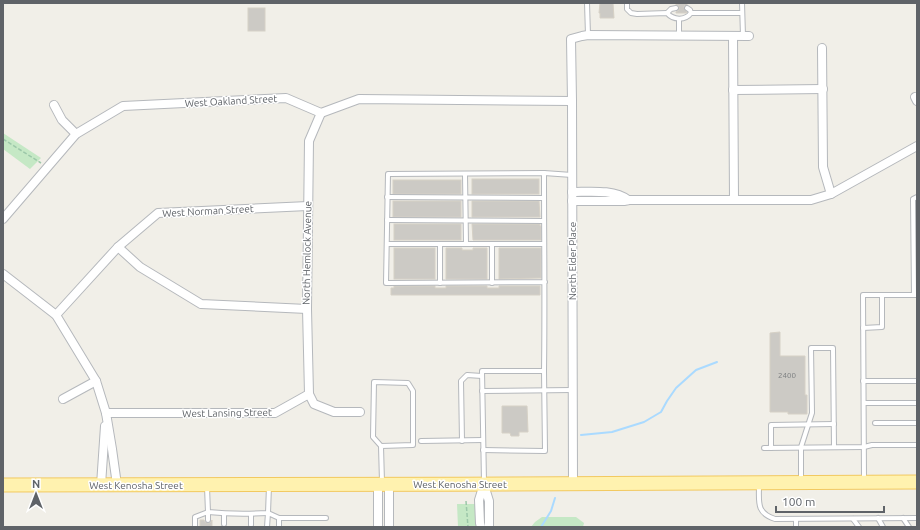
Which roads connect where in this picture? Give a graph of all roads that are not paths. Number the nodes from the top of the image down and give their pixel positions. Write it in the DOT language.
graph roads {
  1 [pos="587,3"];
  2 [pos="626,3"];
  3 [pos="742,3"];
  4 [pos="676,8"];
  5 [pos="687,8"];
  6 [pos="667,13"];
  7 [pos="691,13"];
  8 [pos="742,13"];
  9 [pos="679,19"];
  10 [pos="588,35"];
  11 [pos="679,35"];
  12 [pos="733,36"];
  13 [pos="746,36"];
  14 [pos="822,48"];
  15 [pos="822,89"];
  16 [pos="733,90"];
  17 [pos="572,101"];
  18 [pos="54,105"];
  19 [pos="321,113"];
  20 [pos="76,134"];
  21 [pos="917,146"];
  22 [pos="544,173"];
  23 [pos="465,174"];
  24 [pos="572,175"];
  25 [pos="572,192"];
  26 [pos="594,192"];
  27 [pos="831,194"];
  28 [pos="387,197"];
  29 [pos="917,197"];
  30 [pos="466,198"];
  31 [pos="544,198"];
  32 [pos="629,200"];
  33 [pos="734,200"];
  34 [pos="572,201"];
  35 [pos="595,201"];
  36 [pos="308,206"];
  37 [pos="3,219"];
  38 [pos="387,220"];
  39 [pos="466,220"];
  40 [pos="544,221"];
  41 [pos="386,244"];
  42 [pos="440,244"];
  43 [pos="466,244"];
  44 [pos="492,244"];
  45 [pos="544,244"];
  46 [pos="118,247"];
  47 [pos="3,274"];
  48 [pos="545,282"];
  49 [pos="440,283"];
  50 [pos="492,283"];
  51 [pos="882,295"];
  52 [pos="915,295"];
  53 [pos="307,309"];
  54 [pos="56,315"];
  55 [pos="863,328"];
  56 [pos="544,371"];
  57 [pos="482,376"];
  58 [pos="96,381"];
  59 [pos="863,381"];
  60 [pos="917,381"];
  61 [pos="545,390"];
  62 [pos="572,390"];
  63 [pos="482,391"];
  64 [pos="309,394"];
  65 [pos="63,399"];
  66 [pos="864,403"];
  67 [pos="917,403"];
  68 [pos="360,412"];
  69 [pos="106,413"];
  70 [pos="875,423"];
  71 [pos="917,423"];
  72 [pos="808,424"];
  73 [pos="834,424"];
  74 [pos="462,440"];
  75 [pos="483,440"];
  76 [pos="421,441"];
  77 [pos="917,445"];
  78 [pos="382,446"];
  79 [pos="801,447"];
  80 [pos="834,447"];
  81 [pos="864,447"];
  82 [pos="764,448"];
  83 [pos="772,448"];
  84 [pos="483,450"];
  85 [pos="864,482"];
  86 [pos="917,482"];
  87 [pos="573,483"];
  88 [pos="759,483"];
  89 [pos="801,483"];
  90 [pos="207,484"];
  91 [pos="269,484"];
  92 [pos="383,484"];
  93 [pos="484,484"];
  94 [pos="3,485"];
  95 [pos="101,485"];
  96 [pos="117,485"];
  97 [pos="205,513"];
  98 [pos="268,513"];
  99 [pos="224,514"];
  100 [pos="251,514"];
  101 [pos="279,518"];
  102 [pos="326,518"];
  103 [pos="378,518"];
  104 [pos="389,518"];
  105 [pos="853,518"];
  106 [pos="878,518"];
  107 [pos="903,518"];
  108 [pos="917,518"];
  109 [pos="796,519"];
  110 [pos="205,520"];
  111 [pos="224,524"];
  112 [pos="251,525"];
  113 [pos="195,527"];
  114 [pos="267,527"];
  115 [pos="279,527"];
  116 [pos="378,527"];
  117 [pos="389,527"];
  118 [pos="481,527"];
  119 [pos="489,527"];
  120 [pos="796,527"];
  121 [pos="859,527"];
  122 [pos="883,527"];
  123 [pos="909,527"];
  1 -- 10 [label="lane"];
  2 -- 6 [label="lane"];
  3 -- 8 [label="lane"];
  4 -- 6 [label="lane"];
  5 -- 7 [label="lane"];
  6 -- 9 [label="lane"];
  7 -- 8 [label="lane"];
  7 -- 9 [label="lane"];
  8 -- 13 [label="lane"];
  9 -- 11 [label="lane"];
  10 -- 11 [label="street"];
  10 -- 17 [label="street, North Elder Place"];
  11 -- 12 [label="street"];
  12 -- 13 [label="street"];
  12 -- 16 [label="street"];
  14 -- 15 [label="street"];
  15 -- 16 [label="street"];
  15 -- 27 [label="street"];
  16 -- 33 [label="street"];
  17 -- 19 [label="street"];
  17 -- 24 [label="street, North Elder Place"];
  18 -- 20 [label="street"];
  19 -- 20 [label="street, West Oakland Street"];
  19 -- 36 [label="street, North Hemlock Avenue"];
  20 -- 37 [label="street, West Oakland Street"];
  21 -- 27 [label="street"];
  22 -- 23 [label="lane"];
  22 -- 24 [label="lane"];
  22 -- 31 [label="lane"];
  23 -- 28 [label="lane"];
  23 -- 30 [label="lane"];
  24 -- 25 [label="street, North Elder Place"];
  25 -- 26 [label="street"];
  25 -- 34 [label="street, North Elder Place"];
  26 -- 32 [label="street"];
  26 -- 35 [label="lane"];
  27 -- 33 [label="street"];
  28 -- 30 [label="lane"];
  28 -- 38 [label="lane"];
  29 -- 52 [label="lane"];
  30 -- 31 [label="lane"];
  30 -- 39 [label="lane"];
  31 -- 40 [label="lane"];
  32 -- 33 [label="street"];
  32 -- 35 [label="street"];
  34 -- 35 [label="street"];
  34 -- 62 [label="street, North Elder Place"];
  36 -- 46 [label="street, West Norman Street"];
  36 -- 53 [label="street, North Hemlock Avenue"];
  38 -- 39 [label="lane"];
  38 -- 41 [label="lane"];
  39 -- 40 [label="lane"];
  39 -- 43 [label="lane"];
  40 -- 45 [label="lane"];
  41 -- 42 [label="lane"];
  41 -- 49 [label="lane"];
  42 -- 43 [label="lane"];
  42 -- 49 [label="lane"];
  43 -- 44 [label="lane"];
  44 -- 45 [label="lane"];
  44 -- 50 [label="lane"];
  45 -- 48 [label="lane"];
  46 -- 53 [label="street"];
  46 -- 54 [label="street, West Norman Street"];
  47 -- 54 [label="street"];
  48 -- 50 [label="lane"];
  48 -- 56 [label="lane"];
  49 -- 50 [label="lane"];
  51 -- 52 [label="lane"];
  51 -- 55 [label="lane"];
  51 -- 55 [label="lane"];
  53 -- 64 [label="street, North Hemlock Avenue"];
  54 -- 58 [label="street"];
  55 -- 59 [label="lane"];
  56 -- 57 [label="lane"];
  56 -- 61 [label="lane"];
  57 -- 63 [label="lane"];
  57 -- 74 [label="lane"];
  58 -- 65 [label="street"];
  58 -- 69 [label="street"];
  59 -- 60 [label="lane"];
  59 -- 66 [label="lane"];
  61 -- 62 [label="lane"];
  61 -- 63 [label="lane"];
  61 -- 84 [label="lane"];
  62 -- 87 [label="street, North Elder Place"];
  63 -- 75 [label="lane"];
  64 -- 68 [label="street"];
  64 -- 69 [label="street, West Lansing Street"];
  66 -- 67 [label="lane"];
  66 -- 81 [label="lane"];
  69 -- 95 [label="street"];
  69 -- 96 [label="street"];
  70 -- 71 [label="lane"];
  72 -- 73 [label="lane"];
  72 -- 73 [label="lane"];
  72 -- 79 [label="lane"];
  72 -- 83 [label="lane"];
  73 -- 80 [label="lane"];
  74 -- 75 [label="lane"];
  74 -- 76 [label="lane"];
  75 -- 84 [label="lane"];
  77 -- 81 [label="lane"];
  78 -- 78 [label="lane"];
  78 -- 92 [label="lane"];
  79 -- 80 [label="lane"];
  79 -- 83 [label="lane"];
  79 -- 89 [label="lane"];
  80 -- 81 [label="lane"];
  81 -- 85 [label="lane"];
  82 -- 83 [label="lane"];
  84 -- 93 [label="lane"];
  85 -- 86 [label="main road, West Kenosha Street"];
  85 -- 89 [label="main road, West Kenosha Street"];
  87 -- 88 [label="main road, West Kenosha Street"];
  87 -- 93 [label="main road, West Kenosha Street"];
  88 -- 89 [label="main road, West Kenosha Street"];
  88 -- 109 [label="lane"];
  90 -- 91 [label="main road, West Kenosha Street"];
  90 -- 96 [label="main road, West Kenosha Street"];
  90 -- 97 [label="lane"];
  91 -- 92 [label="main road, West Kenosha Street"];
  91 -- 98 [label="lane"];
  92 -- 93 [label="main road, West Kenosha Street"];
  92 -- 103 [label="street"];
  92 -- 104 [label="street"];
  93 -- 118 [label="street"];
  93 -- 119 [label="street"];
  94 -- 95 [label="main road, West Kenosha Street"];
  95 -- 96 [label="main road, West Kenosha Street"];
  97 -- 99 [label="lane"];
  97 -- 110 [label="lane"];
  97 -- 113 [label="lane"];
  98 -- 100 [label="lane"];
  98 -- 101 [label="lane"];
  98 -- 114 [label="lane"];
  99 -- 100 [label="lane"];
  99 -- 111 [label="lane"];
  100 -- 112 [label="lane"];
  101 -- 102 [label="lane"];
  101 -- 115 [label="lane"];
  103 -- 104 [label="lane"];
  103 -- 116 [label="street"];
  104 -- 117 [label="street"];
  105 -- 106 [label="lane"];
  105 -- 109 [label="lane"];
  105 -- 121 [label="lane"];
  106 -- 107 [label="lane"];
  106 -- 122 [label="lane"];
  107 -- 108 [label="lane"];
  107 -- 123 [label="lane"];
  109 -- 120 [label="lane"];
}
